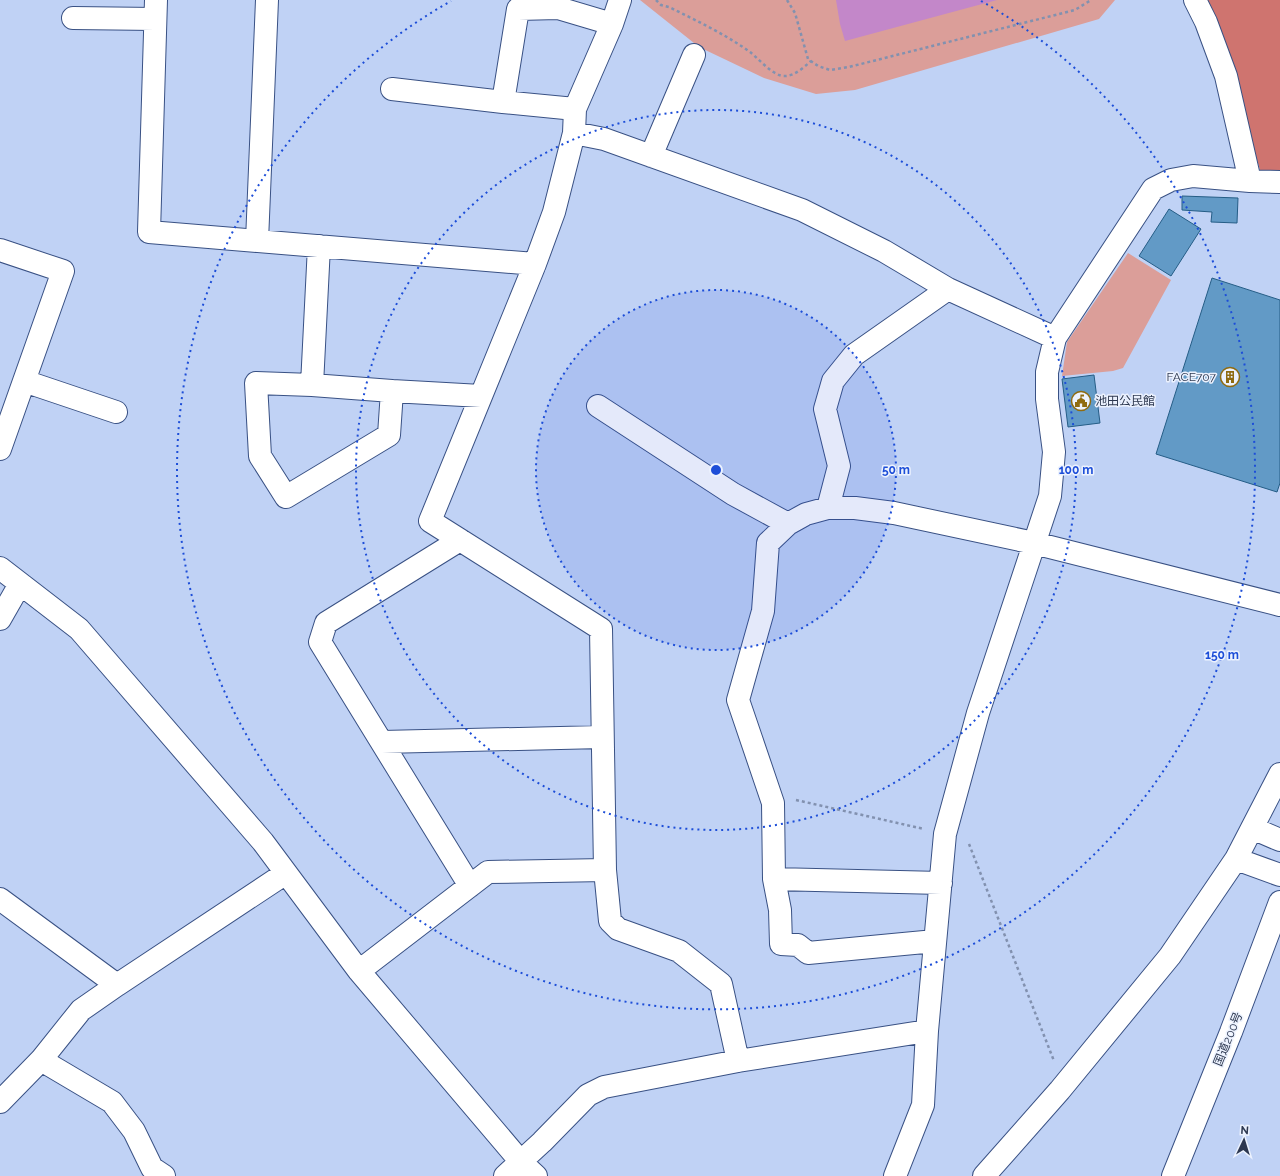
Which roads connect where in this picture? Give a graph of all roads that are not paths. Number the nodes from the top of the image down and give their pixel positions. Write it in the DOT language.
graph roads {
  1 [pos="267,0"];
  2 [pos="620,0"];
  3 [pos="1195,0"];
  4 [pos="156,9"];
  5 [pos="73,18"];
  6 [pos="612,24"];
  7 [pos="694,55"];
  8 [pos="392,89"];
  9 [pos="504,102"];
  10 [pos="575,109"];
  11 [pos="574,134"];
  12 [pos="651,156"];
  13 [pos="1250,181"];
  14 [pos="1280,182"];
  15 [pos="257,241"];
  16 [pos="319,246"];
  17 [pos="0,250"];
  18 [pos="535,264"];
  19 [pos="948,289"];
  20 [pos="1055,338"];
  21 [pos="24,381"];
  22 [pos="312,385"];
  23 [pos="392,391"];
  24 [pos="481,396"];
  25 [pos="598,406"];
  26 [pos="116,412"];
  27 [pos="0,449"];
  28 [pos="828,508"];
  29 [pos="788,524"];
  30 [pos="460,540"];
  31 [pos="1034,543"];
  32 [pos="0,568"];
  33 [pos="20,584"];
  34 [pos="1280,605"];
  35 [pos="0,619"];
  36 [pos="602,738"];
  37 [pos="382,742"];
  38 [pos="1280,774"];
  39 [pos="1252,828"];
  40 [pos="1280,840"];
  41 [pos="1236,858"];
  42 [pos="605,870"];
  43 [pos="286,873"];
  44 [pos="1280,875"];
  45 [pos="774,879"];
  46 [pos="941,883"];
  47 [pos="470,886"];
  48 [pos="0,899"];
  49 [pos="1280,902"];
  50 [pos="935,942"];
  51 [pos="360,971"];
  52 [pos="117,985"];
  53 [pos="927,1031"];
  54 [pos="41,1060"];
  55 [pos="738,1061"];
  56 [pos="0,1102"];
  57 [pos="528,1169"];
  58 [pos="164,1176"];
  59 [pos="505,1176"];
  60 [pos="895,1176"];
  61 [pos="984,1176"];
  62 [pos="1173,1176"];
  1 -- 15 [label="main road"];
  2 -- 6 [label="main road"];
  3 -- 13 [label="main road"];
  4 -- 5 [label="main road"];
  4 -- 15 [label="main road"];
  6 -- 9 [label="main road"];
  6 -- 10 [label="main road"];
  7 -- 12 [label="main road"];
  8 -- 9 [label="main road"];
  9 -- 10 [label="main road"];
  10 -- 11 [label="main road"];
  11 -- 12 [label="main road"];
  11 -- 18 [label="main road"];
  12 -- 19 [label="main road"];
  13 -- 14 [label="main road"];
  13 -- 20 [label="main road"];
  15 -- 16 [label="main road"];
  16 -- 18 [label="main road"];
  16 -- 22 [label="main road"];
  17 -- 21 [label="main road"];
  18 -- 24 [label="main road"];
  19 -- 20 [label="main road"];
  19 -- 28 [label="main road"];
  20 -- 31 [label="main road"];
  21 -- 26 [label="main road"];
  21 -- 27 [label="main road"];
  22 -- 23 [label="main road"];
  22 -- 23 [label="main road"];
  23 -- 24 [label="main road"];
  24 -- 30 [label="main road"];
  25 -- 29 [label="main road"];
  28 -- 29 [label="main road"];
  28 -- 31 [label="main road"];
  29 -- 45 [label="main road"];
  30 -- 36 [label="main road"];
  30 -- 37 [label="main road"];
  31 -- 34 [label="main road"];
  31 -- 46 [label="main road"];
  32 -- 33 [label="main road"];
  33 -- 35 [label="main road"];
  33 -- 43 [label="main road"];
  36 -- 37 [label="main road"];
  36 -- 42 [label="main road"];
  37 -- 47 [label="main road"];
  38 -- 39 [label="main road"];
  39 -- 40 [label="main road"];
  39 -- 41 [label="main road"];
  41 -- 44 [label="main road"];
  41 -- 61 [label="main road"];
  42 -- 47 [label="main road"];
  42 -- 55 [label="main road"];
  43 -- 51 [label="main road"];
  43 -- 52 [label="main road"];
  45 -- 46 [label="main road"];
  45 -- 50 [label="main road"];
  46 -- 50 [label="main road"];
  47 -- 51 [label="main road"];
  48 -- 52 [label="main road"];
  49 -- 62 [label="main road, 国道200号"];
  50 -- 53 [label="main road"];
  51 -- 57 [label="main road"];
  52 -- 54 [label="main road"];
  53 -- 55 [label="main road"];
  53 -- 60 [label="main road"];
  54 -- 56 [label="main road"];
  54 -- 58 [label="main road"];
  55 -- 57 [label="main road"];
  57 -- 59 [label="main road"];
}
